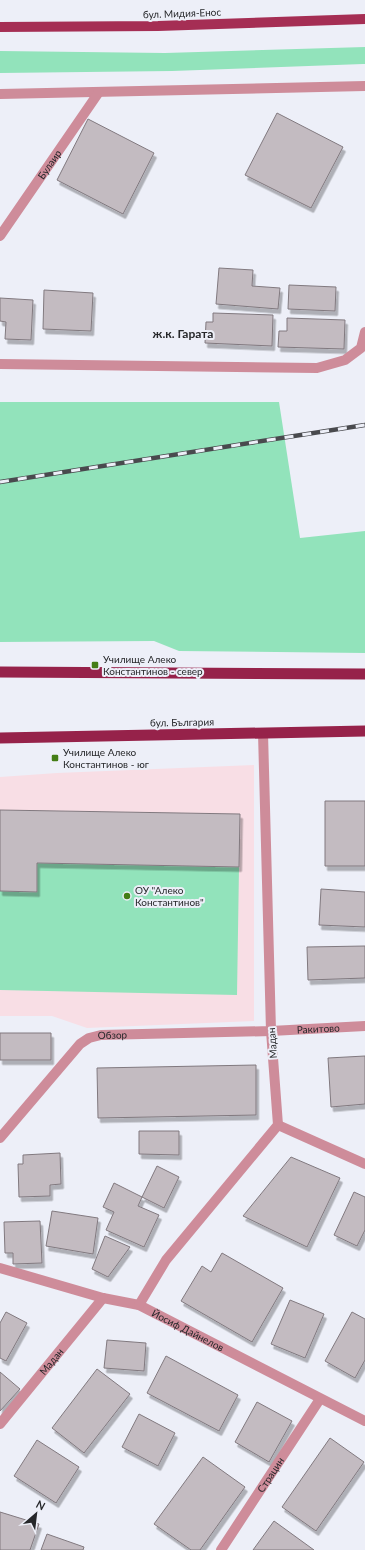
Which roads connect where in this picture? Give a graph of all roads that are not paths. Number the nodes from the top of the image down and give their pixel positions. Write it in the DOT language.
graph roads {
  1 [pos="365,19"];
  2 [pos="0,27"];
  3 [pos="365,86"];
  4 [pos="99,92"];
  5 [pos="0,94"];
  6 [pos="0,236"];
  7 [pos="365,332"];
  8 [pos="0,364"];
  9 [pos="0,672"];
  10 [pos="365,674"];
  11 [pos="365,731"];
  12 [pos="263,733"];
  13 [pos="0,738"];
  14 [pos="365,1026"];
  15 [pos="271,1031"];
  16 [pos="278,1125"];
  17 [pos="0,1138"];
  18 [pos="365,1164"];
  19 [pos="0,1268"];
  20 [pos="103,1298"];
  21 [pos="139,1305"];
  22 [pos="320,1399"];
  23 [pos="365,1421"];
  24 [pos="0,1424"];
  25 [pos="221,1550"];
  1 -- 2 [label="main road, бул. Мидия-Енос"];
  3 -- 4 [label="street"];
  4 -- 5 [label="street"];
  4 -- 6 [label="street, Булаир"];
  7 -- 8 [label="street"];
  9 -- 10 [label="highway"];
  11 -- 12 [label="highway, бул. България"];
  12 -- 13 [label="highway, бул. България"];
  12 -- 15 [label="street, Мадан"];
  14 -- 15 [label="street, Ракитово"];
  15 -- 16 [label="street, Мадан"];
  15 -- 17 [label="street, Обзор"];
  16 -- 18 [label="street"];
  16 -- 21 [label="street"];
  19 -- 20 [label="street, Йосиф Дайнелов"];
  20 -- 21 [label="street, Йосиф Дайнелов"];
  20 -- 24 [label="street, Мадан"];
  21 -- 22 [label="street, Йосиф Дайнелов"];
  22 -- 23 [label="street, Йосиф Дайнелов"];
  22 -- 25 [label="street, Страцин"];
}
